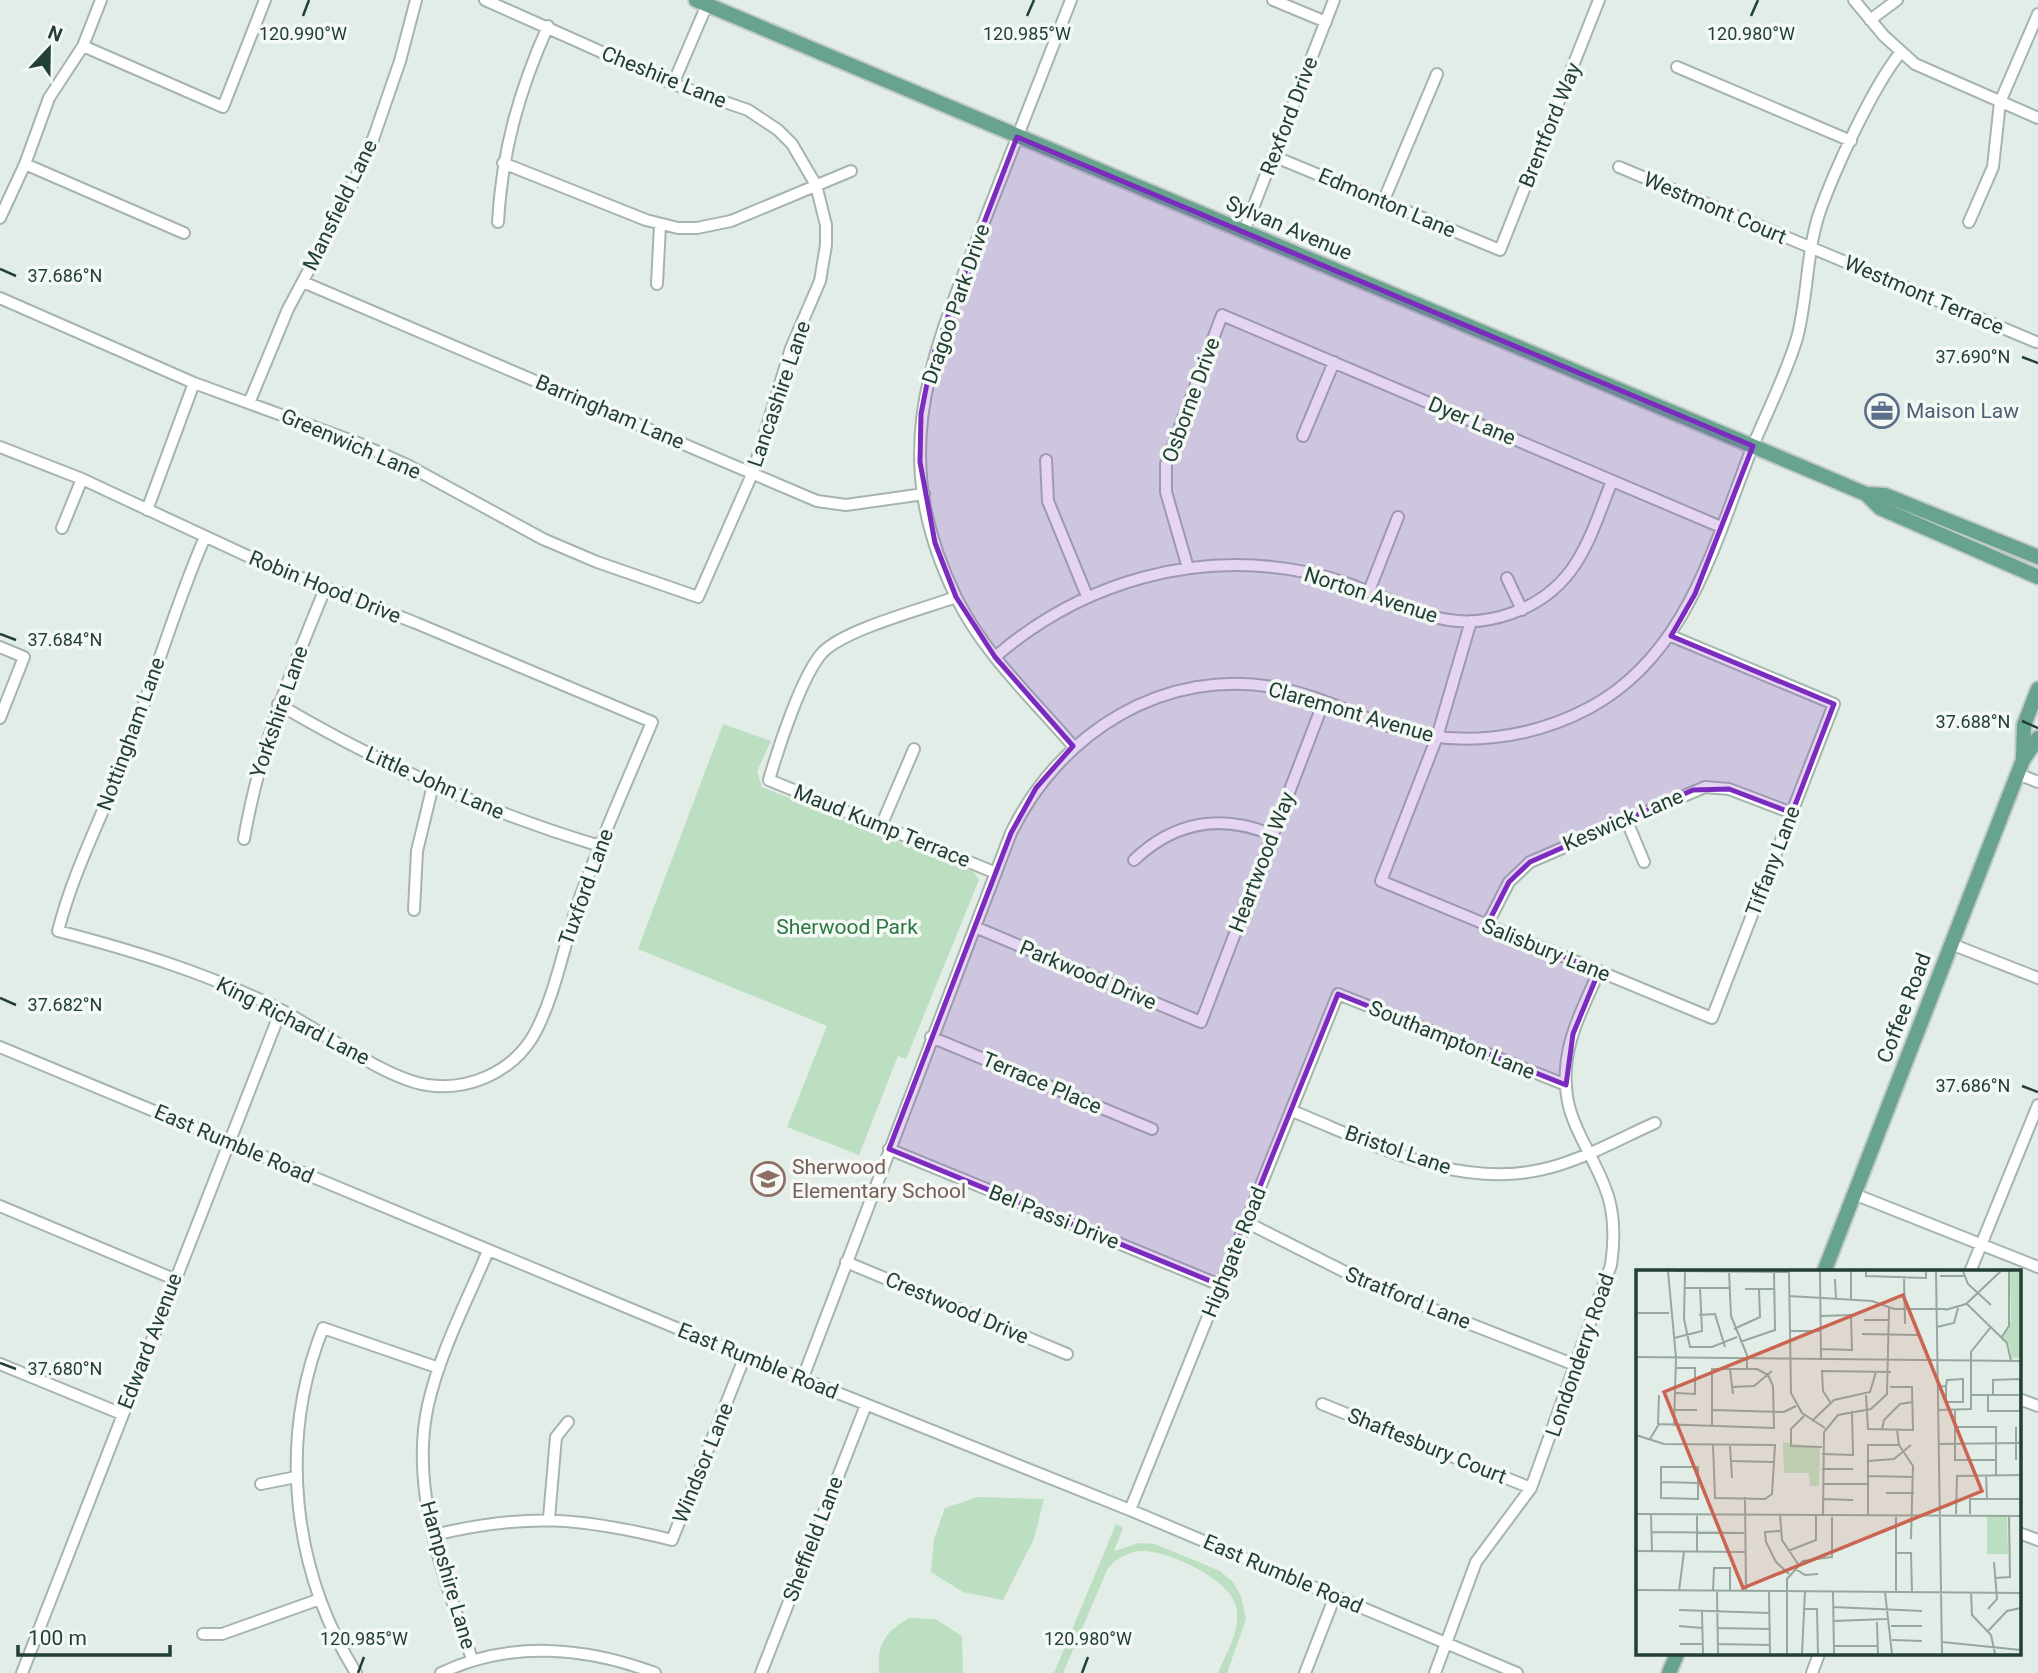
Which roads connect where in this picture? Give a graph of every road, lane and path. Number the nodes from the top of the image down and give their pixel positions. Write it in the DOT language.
graph roads {
  1 [pos="101,0"];
  2 [pos="265,0"];
  3 [pos="416,0"];
  4 [pos="485,0"];
  5 [pos="1071,0"];
  6 [pos="1273,0"];
  7 [pos="1334,0"];
  8 [pos="1599,0"];
  9 [pos="1854,0"];
  10 [pos="1897,0"];
  11 [pos="705,2"];
  12 [pos="2038,14"];
  13 [pos="1870,20"];
  14 [pos="1326,22"];
  15 [pos="548,26"];
  16 [pos="83,46"];
  17 [pos="1901,52"];
  18 [pos="1677,67"];
  19 [pos="1437,74"];
  20 [pos="673,84"];
  21 [pos="2000,102"];
  22 [pos="2038,118"];
  23 [pos="1017,137"];
  24 [pos="1851,141"];
  25 [pos="1273,156"];
  26 [pos="503,163"];
  27 [pos="25,164"];
  28 [pos="1619,167"];
  29 [pos="851,171"];
  30 [pos="816,185"];
  31 [pos="1383,202"];
  32 [pos="0,218"];
  33 [pos="498,222"];
  34 [pos="1969,222"];
  35 [pos="660,225"];
  36 [pos="1244,231"];
  37 [pos="184,233"];
  38 [pos="1812,248"];
  39 [pos="1500,250"];
  40 [pos="303,282"];
  41 [pos="656,284"];
  42 [pos="0,298"];
  43 [pos="1222,315"];
  44 [pos="2036,342"];
  45 [pos="1334,362"];
  46 [pos="194,383"];
  47 [pos="248,403"];
  48 [pos="1303,436"];
  49 [pos="1753,446"];
  50 [pos="0,447"];
  51 [pos="1046,460"];
  52 [pos="753,472"];
  53 [pos="82,478"];
  54 [pos="1612,481"];
  55 [pos="924,494"];
  56 [pos="1866,494"];
  57 [pos="147,510"];
  58 [pos="1398,517"];
  59 [pos="62,527"];
  60 [pos="1721,527"];
  61 [pos="205,537"];
  62 [pos="2038,557"];
  63 [pos="1188,568"];
  64 [pos="2038,577"];
  65 [pos="1507,578"];
  66 [pos="325,589"];
  67 [pos="1369,591"];
  68 [pos="1087,596"];
  69 [pos="698,597"];
  70 [pos="956,597"];
  71 [pos="1521,610"];
  72 [pos="1471,621"];
  73 [pos="1671,636"];
  74 [pos="0,647"];
  75 [pos="995,657"];
  76 [pos="2038,689"];
  77 [pos="1324,701"];
  78 [pos="278,704"];
  79 [pos="0,718"];
  80 [pos="652,722"];
  81 [pos="1437,737"];
  82 [pos="2038,738"];
  83 [pos="1073,746"];
  84 [pos="914,749"];
  85 [pos="2023,760"];
  86 [pos="2018,774"];
  87 [pos="2038,782"];
  88 [pos="433,785"];
  89 [pos="1792,813"];
  90 [pos="1626,819"];
  91 [pos="881,826"];
  92 [pos="1273,835"];
  93 [pos="244,839"];
  94 [pos="600,846"];
  95 [pos="1134,860"];
  96 [pos="1644,862"];
  97 [pos="996,873"];
  98 [pos="414,909"];
  99 [pos="1488,925"];
  100 [pos="975,928"];
  101 [pos="58,931"];
  102 [pos="1951,944"];
  103 [pos="1599,971"];
  104 [pos="2038,978"];
  105 [pos="1338,994"];
  106 [pos="281,1010"];
  107 [pos="1712,1018"];
  108 [pos="1200,1022"];
  109 [pos="931,1037"];
  110 [pos="0,1047"];
  111 [pos="521,1052"];
  112 [pos="1566,1085"];
  113 [pos="2038,1105"];
  114 [pos="1292,1111"];
  115 [pos="1655,1123"];
  116 [pos="2035,1123"];
  117 [pos="1152,1129"];
  118 [pos="227,1141"];
  119 [pos="888,1149"];
  120 [pos="1587,1154"];
  121 [pos="1854,1194"];
  122 [pos="0,1206"];
  123 [pos="1246,1222"];
  124 [pos="1981,1245"];
  125 [pos="488,1251"];
  126 [pos="846,1262"];
  127 [pos="2038,1268"];
  128 [pos="1825,1270"];
  129 [pos="1971,1270"];
  130 [pos="174,1279"];
  131 [pos="1220,1285"];
  132 [pos="1067,1354"];
  133 [pos="745,1356"];
  134 [pos="0,1364"];
  135 [pos="1575,1365"];
  136 [pos="439,1368"];
  137 [pos="802,1380"];
  138 [pos="2021,1400"];
  139 [pos="1322,1404"];
  140 [pos="866,1405"];
  141 [pos="2038,1406"];
  142 [pos="122,1414"];
  143 [pos="568,1422"];
  144 [pos="296,1476"];
  145 [pos="261,1484"];
  146 [pos="1531,1488"];
  147 [pos="1130,1510"];
  148 [pos="549,1518"];
  149 [pos="2021,1534"];
  150 [pos="433,1535"];
  151 [pos="2038,1541"];
  152 [pos="1335,1596"];
  153 [pos="320,1599"];
  154 [pos="203,1634"];
  155 [pos="1446,1644"];
  156 [pos="1676,1656"];
  157 [pos="1818,1656"];
  158 [pos="472,1659"];
  159 [pos="22,1673"];
  160 [pos="356,1673"];
  161 [pos="441,1673"];
  162 [pos="655,1673"];
  163 [pos="761,1673"];
  164 [pos="1304,1673"];
  165 [pos="1435,1673"];
  166 [pos="1517,1673"];
  167 [pos="1669,1673"];
  168 [pos="1812,1673"];
  1 -- 16 [label="street"];
  2 -- 16 [label="street"];
  3 -- 40 [label="street, Mansfield Lane"];
  4 -- 15 [label="street, Cheshire Lane"];
  5 -- 23 [label="street, Dragoo Park Drive"];
  6 -- 14 [label="street"];
  7 -- 14 [label="street, Rexford Drive"];
  8 -- 39 [label="street, Brentford Way"];
  9 -- 13 [label="street"];
  10 -- 13 [label="street"];
  11 -- 20 [label="street"];
  11 -- 23 [label="main road, Sylvan Avenue"];
  12 -- 21 [label="street"];
  13 -- 17 [label="street"];
  14 -- 25 [label="street, Rexford Drive"];
  15 -- 20 [label="street, Cheshire Lane"];
  15 -- 26 [label="street"];
  16 -- 27 [label="street"];
  17 -- 21 [label="street"];
  17 -- 24 [label="street, Claremont Avenue"];
  18 -- 24 [label="street"];
  19 -- 31 [label="street"];
  20 -- 30 [label="street, Cheshire Lane"];
  21 -- 22 [label="street"];
  21 -- 34 [label="street"];
  23 -- 36 [label="main road, Sylvan Avenue"];
  23 -- 55 [label="street, Dragoo Park Drive"];
  24 -- 38 [label="street, Claremont Avenue"];
  25 -- 31 [label="street, Edmonton Lane"];
  25 -- 36 [label="street, Rexford Drive"];
  26 -- 33 [label="street"];
  26 -- 35 [label="street"];
  27 -- 32 [label="street"];
  27 -- 37 [label="street"];
  28 -- 38 [label="street, Westmont Court"];
  29 -- 30 [label="street"];
  30 -- 35 [label="street"];
  30 -- 52 [label="street, Lancashire Lane"];
  31 -- 39 [label="street, Edmonton Lane"];
  35 -- 41 [label="street"];
  36 -- 49 [label="main road, Sylvan Avenue"];
  38 -- 44 [label="street, Westmont Terrace"];
  38 -- 49 [label="street, Claremont Avenue"];
  40 -- 47 [label="street, Mansfield Lane"];
  40 -- 52 [label="street, Barringham Lane"];
  42 -- 46 [label="street, Greenwich Lane"];
  43 -- 45 [label="street, Dyer Lane"];
  43 -- 63 [label="street, Osborne Drive"];
  45 -- 48 [label="street"];
  45 -- 54 [label="street, Dyer Lane"];
  46 -- 47 [label="street, Greenwich Lane"];
  46 -- 57 [label="street"];
  47 -- 69 [label="street, Greenwich Lane"];
  49 -- 56 [label="main road, Sylvan Avenue"];
  49 -- 60 [label="street, Claremont Avenue"];
  50 -- 53 [label="street, Robin Hood Drive"];
  51 -- 68 [label="street"];
  52 -- 55 [label="street, Barringham Lane"];
  52 -- 69 [label="street, Lancashire Lane"];
  53 -- 57 [label="street, Robin Hood Drive"];
  53 -- 59 [label="street"];
  54 -- 60 [label="street, Dyer Lane"];
  54 -- 71 [label="street, Norton Avenue"];
  55 -- 70 [label="street, Dragoo Park Drive"];
  56 -- 62 [label="main road, Sylvan Avenue"];
  56 -- 64 [label="main road, Sylvan Avenue"];
  57 -- 61 [label="street, Robin Hood Drive"];
  58 -- 67 [label="street"];
  60 -- 73 [label="street, Claremont Avenue"];
  61 -- 66 [label="street, Robin Hood Drive"];
  61 -- 101 [label="street, Nottingham Lane"];
  63 -- 67 [label="street, Norton Avenue"];
  63 -- 68 [label="street, Norton Avenue"];
  65 -- 71 [label="street"];
  66 -- 78 [label="street, Yorkshire Lane"];
  66 -- 80 [label="street, Robin Hood Drive"];
  67 -- 72 [label="street, Norton Avenue"];
  68 -- 75 [label="street, Norton Avenue"];
  70 -- 75 [label="street, Dragoo Park Drive"];
  70 -- 91 [label="street, Maud Kump Terrace"];
  71 -- 72 [label="street, Norton Avenue"];
  72 -- 81 [label="street"];
  73 -- 81 [label="street, Claremont Avenue"];
  73 -- 89 [label="street, Tiffany Lane"];
  74 -- 79 [label="street"];
  75 -- 83 [label="street, Dragoo Park Drive"];
  76 -- 85 [label="main road, Coffee Road"];
  77 -- 81 [label="street, Claremont Avenue"];
  77 -- 83 [label="street, Claremont Avenue"];
  77 -- 92 [label="street, Heartwood Way"];
  78 -- 88 [label="street, Little John Lane"];
  78 -- 93 [label="street, Yorkshire Lane"];
  80 -- 94 [label="street, Tuxford Lane"];
  81 -- 99 [label="street, Salisbury Lane"];
  82 -- 85 [label="main road, Coffee Road"];
  83 -- 97 [label="street, Claremont Avenue"];
  84 -- 91 [label="street"];
  85 -- 86 [label="main road, Coffee Road"];
  86 -- 87 [label="street"];
  86 -- 102 [label="main road, Coffee Road"];
  88 -- 94 [label="street, Little John Lane"];
  88 -- 98 [label="street"];
  89 -- 90 [label="street, Keswick Lane"];
  89 -- 107 [label="street, Tiffany Lane"];
  90 -- 96 [label="street"];
  90 -- 99 [label="street, Keswick Lane"];
  91 -- 97 [label="street, Maud Kump Terrace"];
  92 -- 95 [label="street"];
  92 -- 108 [label="street, Heartwood Way"];
  94 -- 111 [label="street, Tuxford Lane"];
  97 -- 100 [label="street, Claremont Avenue"];
  99 -- 103 [label="street, Salisbury Lane"];
  100 -- 108 [label="street, Parkwood Drive"];
  100 -- 109 [label="street, Claremont Avenue"];
  101 -- 106 [label="street, King Richard Lane"];
  102 -- 104 [label="street"];
  102 -- 121 [label="main road, Coffee Road"];
  103 -- 107 [label="street, Salisbury Lane"];
  103 -- 112 [label="street, Londonderry Road"];
  105 -- 112 [label="street, Southampton Lane"];
  105 -- 114 [label="street, Highgate Road"];
  106 -- 111 [label="street, King Richard Lane"];
  106 -- 118 [label="street, Edward Avenue"];
  109 -- 117 [label="street, Terrace Place"];
  109 -- 119 [label="street, Claremont Avenue"];
  110 -- 118 [label="street, East Rumble Road"];
  112 -- 120 [label="street, Londonderry Road"];
  113 -- 116 [label="street"];
  114 -- 120 [label="street, Bristol Lane"];
  114 -- 123 [label="street, Highgate Road"];
  115 -- 120 [label="street, Bristol Lane"];
  116 -- 124 [label="street"];
  118 -- 125 [label="street, East Rumble Road"];
  118 -- 130 [label="street, Edward Avenue"];
  119 -- 126 [label="street, Claremont Avenue"];
  119 -- 131 [label="street, Bel Passi Drive"];
  120 -- 135 [label="street, Londonderry Road"];
  121 -- 124 [label="street"];
  121 -- 128 [label="main road, Coffee Road"];
  122 -- 130 [label="street"];
  123 -- 131 [label="street, Highgate Road"];
  123 -- 135 [label="street, Stratford Lane"];
  124 -- 127 [label="street"];
  124 -- 129 [label="street"];
  125 -- 133 [label="street, East Rumble Road"];
  125 -- 136 [label="street, Hampshire Lane"];
  126 -- 132 [label="street, Crestwood Drive"];
  126 -- 137 [label="street, Claremont Avenue"];
  130 -- 142 [label="street, Edward Avenue"];
  131 -- 147 [label="street, Highgate Road"];
  133 -- 137 [label="street, East Rumble Road"];
  133 -- 148 [label="street, Windsor Lane"];
  134 -- 142 [label="street"];
  135 -- 146 [label="street, Londonderry Road"];
  136 -- 144 [label="street"];
  136 -- 150 [label="street, Hampshire Lane"];
  137 -- 140 [label="street, East Rumble Road"];
  138 -- 141 [label="street"];
  139 -- 146 [label="street, Shaftesbury Court"];
  140 -- 147 [label="street, East Rumble Road"];
  140 -- 163 [label="street, Sheffield Lane"];
  142 -- 159 [label="street, Edward Avenue"];
  143 -- 148 [label="street"];
  144 -- 145 [label="street"];
  144 -- 153 [label="street"];
  146 -- 155 [label="street, Londonderry Road"];
  147 -- 152 [label="street, East Rumble Road"];
  148 -- 150 [label="street, Windsor Lane"];
  149 -- 151 [label="street"];
  150 -- 158 [label="street, Hampshire Lane"];
  152 -- 155 [label="street, East Rumble Road"];
  152 -- 164 [label="street"];
  153 -- 154 [label="street"];
  153 -- 160 [label="street"];
  155 -- 165 [label="street, Londonderry Road"];
  155 -- 166 [label="street, East Rumble Road"];
  156 -- 167 [label="main road"];
  157 -- 168 [label="street"];
  158 -- 161 [label="street"];
  158 -- 162 [label="street"];
}
